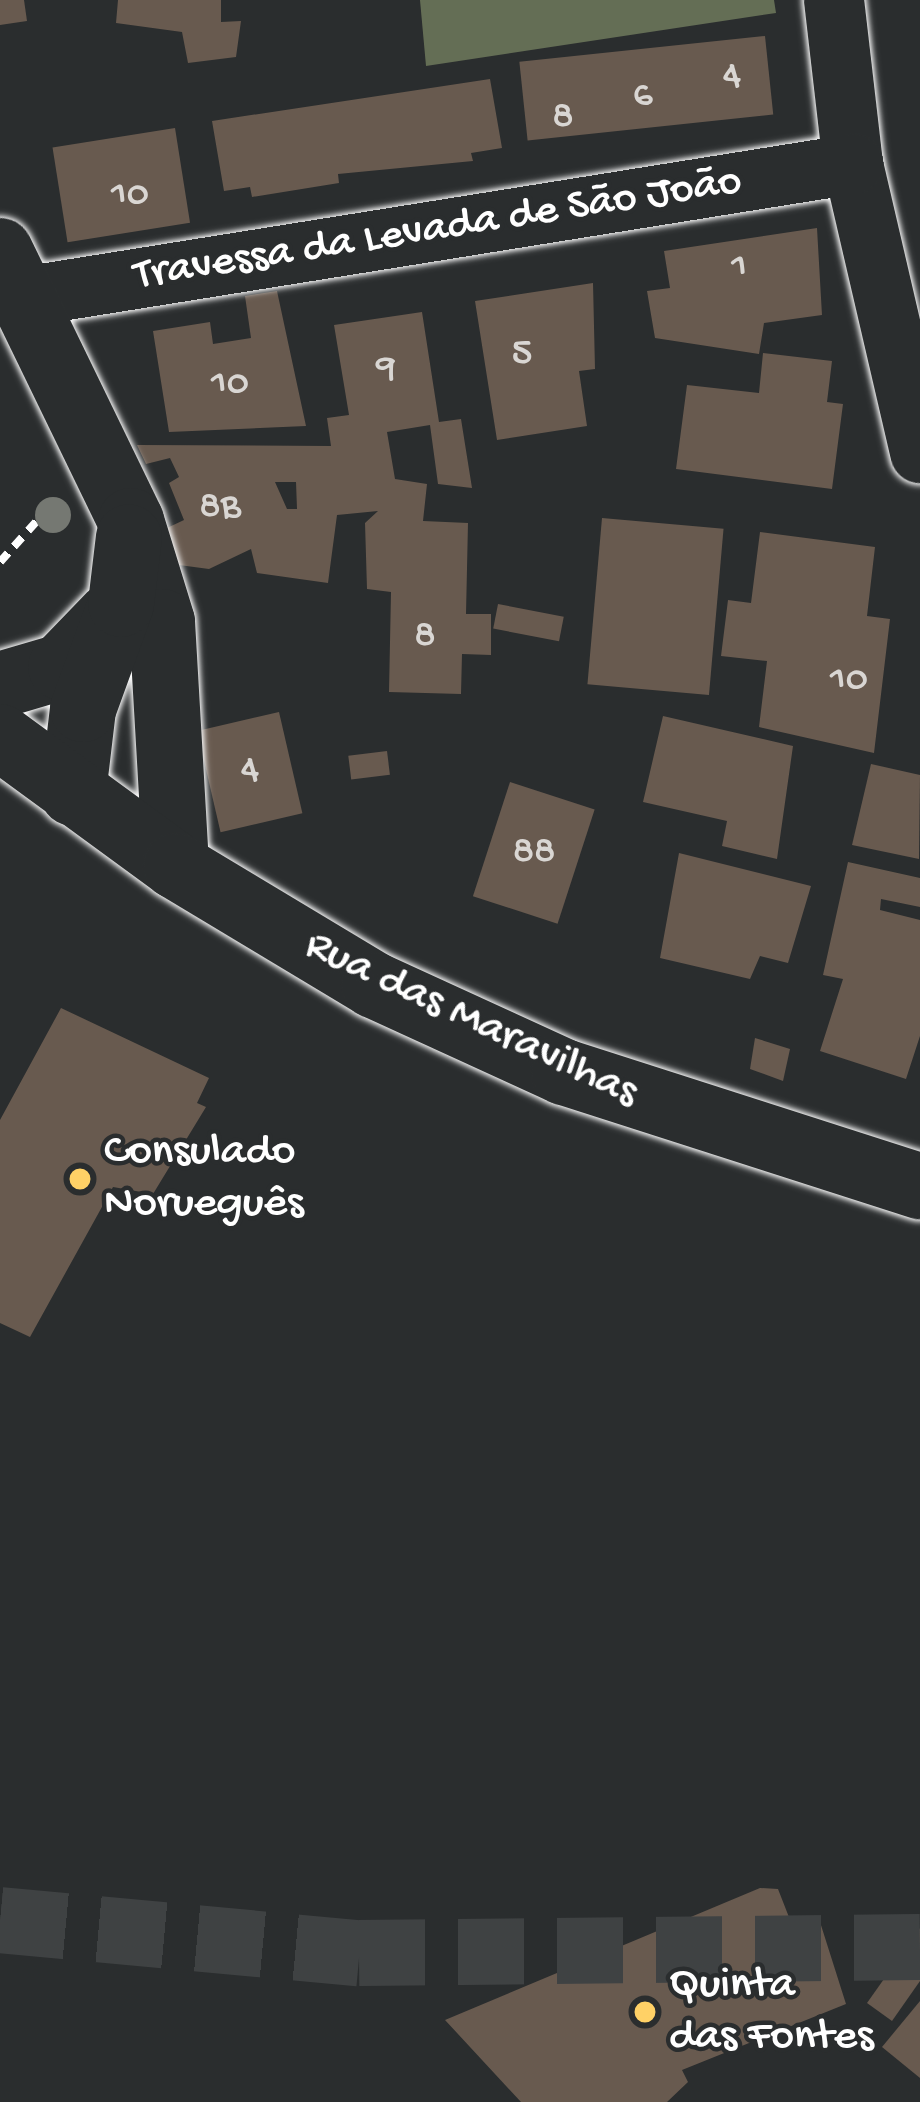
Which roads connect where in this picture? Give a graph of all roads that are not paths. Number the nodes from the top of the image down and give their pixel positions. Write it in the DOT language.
graph roads {
  1 [pos="834,0"];
  2 [pos="853,164"];
  3 [pos="12,274"];
  4 [pos="920,453"];
  5 [pos="130,521"];
  6 [pos="122,604"];
  7 [pos="0,685"];
  8 [pos="0,737"];
  9 [pos="73,794"];
  10 [pos="176,866"];
  11 [pos="920,1186"];
  1 -- 2 [label="street"];
  2 -- 3 [label="street, Travessa da Levada de São João"];
  2 -- 4 [label="street"];
  3 -- 5 [label="street"];
  5 -- 6 [label="street"];
  5 -- 10 [label="street"];
  6 -- 7 [label="street"];
  6 -- 9 [label="street"];
  8 -- 9 [label="street, Rua das Maravilhas"];
  9 -- 10 [label="street, Rua das Maravilhas"];
  10 -- 11 [label="street, Rua das Maravilhas"];
}
